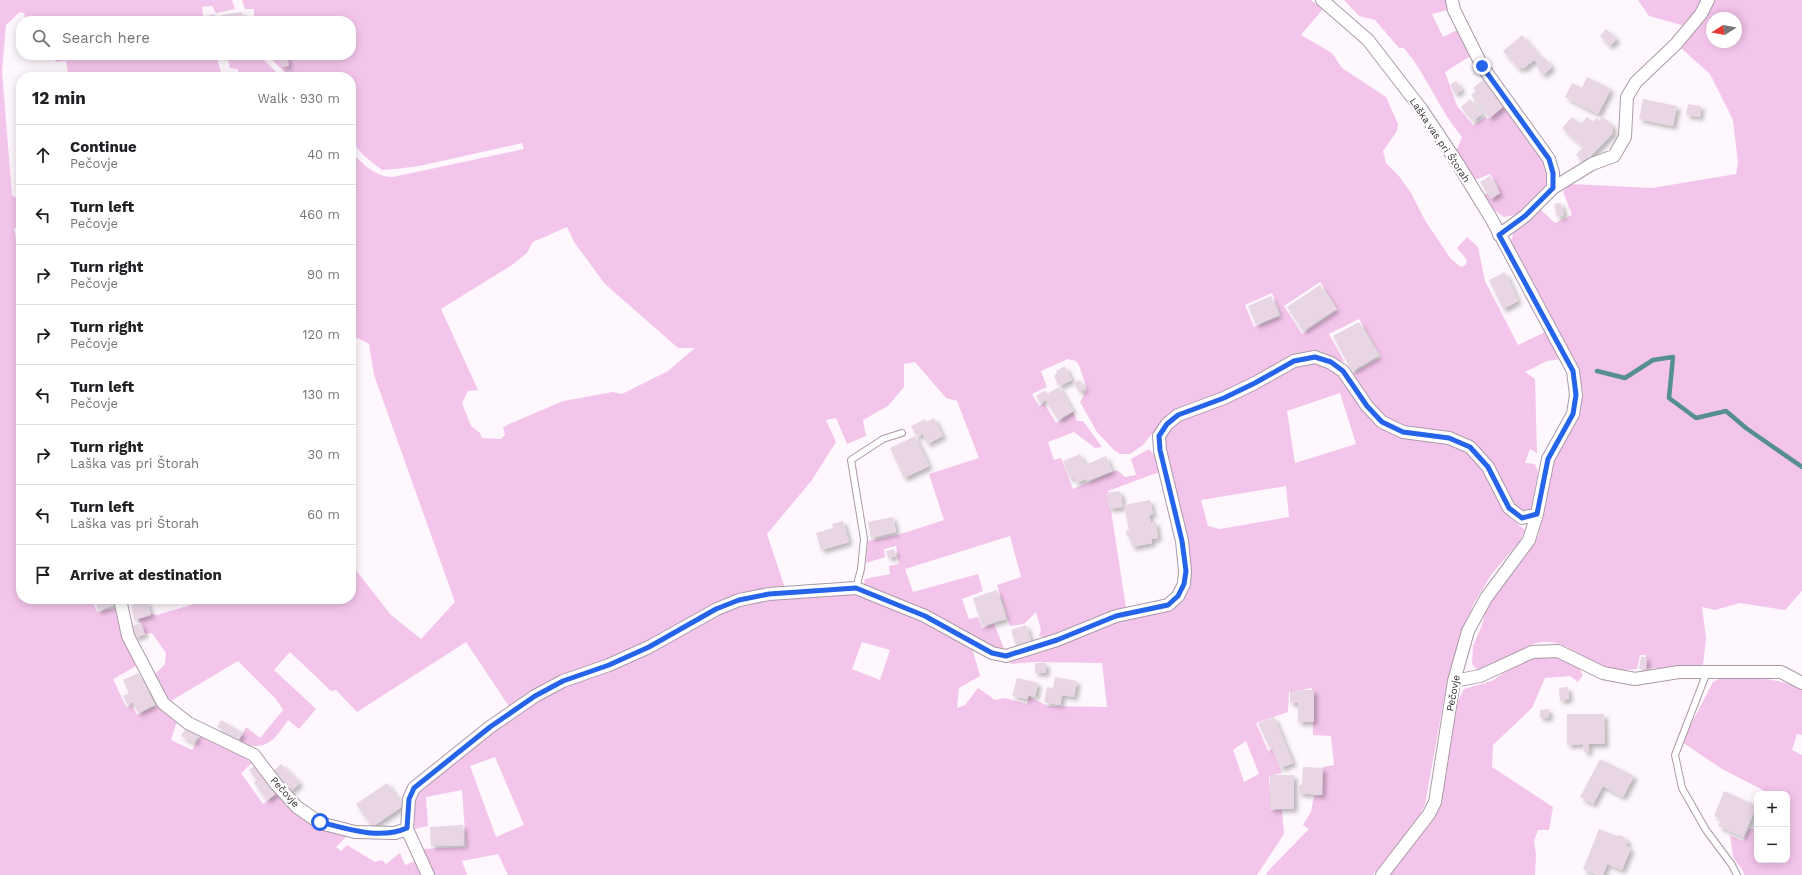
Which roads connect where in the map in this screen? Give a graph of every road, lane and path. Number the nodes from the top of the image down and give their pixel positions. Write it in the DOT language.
graph roads {
  1 [pos="1322,0"];
  2 [pos="1452,0"];
  3 [pos="1708,0"];
  4 [pos="1553,188"];
  5 [pos="1499,235"];
  6 [pos="902,433"];
  7 [pos="1537,514"];
  8 [pos="856,588"];
  9 [pos="121,604"];
  10 [pos="1707,672"];
  11 [pos="1454,681"];
  12 [pos="1802,683"];
  13 [pos="407,828"];
  14 [pos="428,875"];
  15 [pos="1382,875"];
  16 [pos="1737,875"];
  1 -- 5 [label="street, Laška vas pri Štorah"];
  2 -- 4 [label="street"];
  3 -- 4 [label="street"];
  4 -- 5 [label="street"];
  5 -- 7 [label="street, Pečovje"];
  6 -- 8 [label="lane"];
  7 -- 8 [label="street"];
  7 -- 11 [label="street, Pečovje"];
  8 -- 13 [label="street"];
  9 -- 13 [label="street, Pečovje"];
  10 -- 11 [label="street"];
  10 -- 12 [label="street"];
  10 -- 16 [label="lane"];
  11 -- 15 [label="street, Pečovje"];
  13 -- 14 [label="street"];
}
